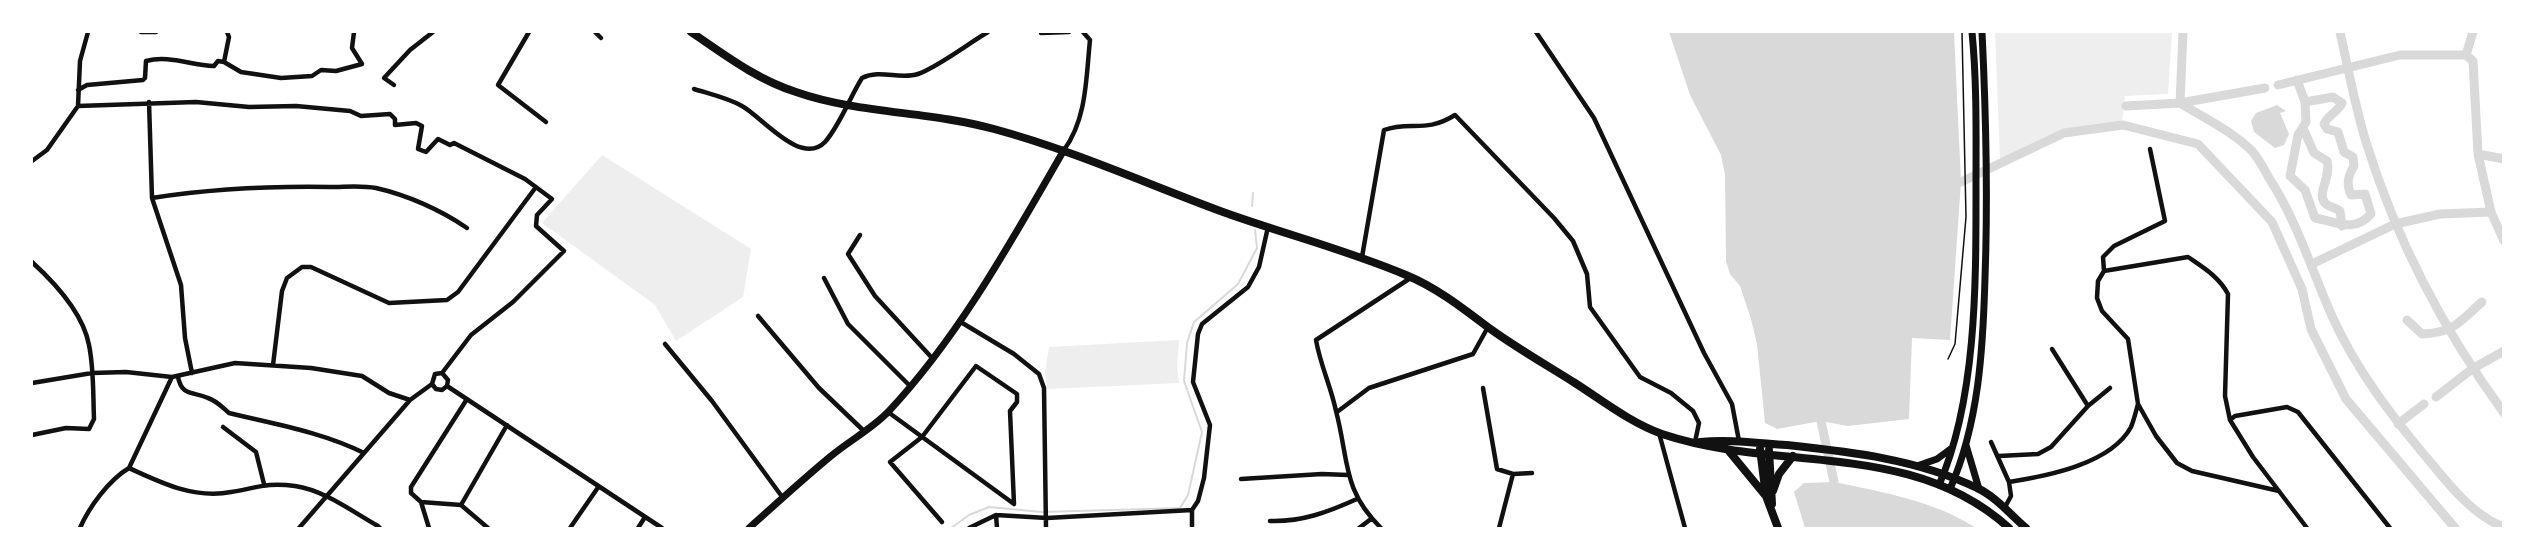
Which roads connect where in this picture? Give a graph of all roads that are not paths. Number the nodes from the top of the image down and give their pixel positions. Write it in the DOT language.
graph roads {
  1 [pos="88,32"];
  2 [pos="141,32"];
  3 [pos="156,32"];
  4 [pos="227,32"];
  5 [pos="354,32"];
  6 [pos="433,32"];
  7 [pos="529,32"];
  8 [pos="595,32"];
  9 [pos="691,32"];
  10 [pos="986,32"];
  11 [pos="1069,32"];
  12 [pos="1083,32"];
  13 [pos="1536,32"];
  14 [pos="1972,32"];
  15 [pos="1982,32"];
  16 [pos="1041,33"];
  17 [pos="601,38"];
  18 [pos="224,62"];
  19 [pos="394,85"];
  20 [pos="694,89"];
  21 [pos="78,90"];
  22 [pos="149,102"];
  23 [pos="848,104"];
  24 [pos="78,106"];
  25 [pos="546,122"];
  26 [pos="2150,149"];
  27 [pos="1064,150"];
  28 [pos="32,161"];
  29 [pos="536,187"];
  30 [pos="152,198"];
  31 [pos="468,228"];
  32 [pos="1268,228"];
  33 [pos="860,235"];
  34 [pos="1362,257"];
  35 [pos="32,262"];
  36 [pos="2104,271"];
  37 [pos="1412,277"];
  38 [pos="824,278"];
  39 [pos="758,316"];
  40 [pos="959,321"];
  41 [pos="1488,327"];
  42 [pos="665,344"];
  43 [pos="2052,349"];
  44 [pos="933,359"];
  45 [pos="273,365"];
  46 [pos="92,373"];
  47 [pos="442,373"];
  48 [pos="192,374"];
  49 [pos="175,377"];
  50 [pos="32,384"];
  51 [pos="432,384"];
  52 [pos="447,386"];
  53 [pos="910,386"];
  54 [pos="1483,388"];
  55 [pos="2110,388"];
  56 [pos="467,399"];
  57 [pos="410,400"];
  58 [pos="2138,404"];
  59 [pos="2088,406"];
  60 [pos="888,412"];
  61 [pos="1337,412"];
  62 [pos="2230,420"];
  63 [pos="507,425"];
  64 [pos="223,427"];
  65 [pos="865,432"];
  66 [pos="1659,433"];
  67 [pos="32,435"];
  68 [pos="922,437"];
  69 [pos="1739,441"];
  70 [pos="1695,442"];
  71 [pos="1991,442"];
  72 [pos="1760,443"];
  73 [pos="1769,444"];
  74 [pos="1966,445"];
  75 [pos="1953,448"];
  76 [pos="1728,450"];
  77 [pos="364,453"];
  78 [pos="1759,453"];
  79 [pos="1769,454"];
  80 [pos="1793,456"];
  81 [pos="1999,456"];
  82 [pos="1917,466"];
  83 [pos="129,468"];
  84 [pos="1532,473"];
  85 [pos="1513,474"];
  86 [pos="1943,474"];
  87 [pos="1348,475"];
  88 [pos="1241,479"];
  89 [pos="1954,479"];
  90 [pos="2009,482"];
  91 [pos="264,484"];
  92 [pos="1939,484"];
  93 [pos="599,486"];
  94 [pos="1950,489"];
  95 [pos="1979,489"];
  96 [pos="2279,491"];
  97 [pos="1769,496"];
  98 [pos="326,497"];
  99 [pos="783,498"];
  100 [pos="1357,500"];
  101 [pos="421,502"];
  102 [pos="461,505"];
  103 [pos="2004,509"];
  104 [pos="1192,510"];
  105 [pos="996,515"];
  106 [pos="1047,516"];
  107 [pos="645,518"];
  108 [pos="1371,519"];
  109 [pos="1270,521"];
  110 [pos="942,522"];
  111 [pos="80,528"];
  112 [pos="299,528"];
  113 [pos="380,528"];
  114 [pos="429,528"];
  115 [pos="488,528"];
  116 [pos="570,528"];
  117 [pos="638,528"];
  118 [pos="662,528"];
  119 [pos="749,528"];
  120 [pos="969,528"];
  121 [pos="997,528"];
  122 [pos="1047,528"];
  123 [pos="1191,528"];
  124 [pos="1359,528"];
  125 [pos="1381,528"];
  126 [pos="1499,528"];
  127 [pos="1685,528"];
  128 [pos="1778,528"];
  129 [pos="2009,528"];
  130 [pos="2026,528"];
  131 [pos="2307,528"];
  132 [pos="2391,528"];
  1 -- 21 [label="street"];
  2 -- 3 [label="street"];
  4 -- 18 [label="street"];
  5 -- 18 [label="street"];
  6 -- 19 [label="street"];
  7 -- 25 [label="street"];
  8 -- 17 [label="street"];
  9 -- 23 [label="main road"];
  10 -- 23 [label="street"];
  11 -- 16 [label="street"];
  12 -- 27 [label="street"];
  13 -- 69 [label="street"];
  14 -- 75 [label="main road"];
  15 -- 74 [label="main road"];
  18 -- 21 [label="street"];
  20 -- 23 [label="street"];
  21 -- 24 [label="street"];
  22 -- 24 [label="street"];
  22 -- 29 [label="street"];
  22 -- 30 [label="street"];
  23 -- 27 [label="main road"];
  24 -- 28 [label="street"];
  26 -- 36 [label="street"];
  27 -- 32 [label="main road"];
  27 -- 40 [label="main road"];
  29 -- 45 [label="street"];
  29 -- 47 [label="street"];
  30 -- 31 [label="street"];
  30 -- 48 [label="street"];
  32 -- 34 [label="main road"];
  32 -- 104 [label="street"];
  33 -- 44 [label="street"];
  34 -- 37 [label="main road"];
  34 -- 70 [label="street"];
  35 -- 46 [label="street"];
  36 -- 58 [label="street"];
  36 -- 62 [label="street"];
  37 -- 41 [label="main road"];
  37 -- 61 [label="street"];
  38 -- 53 [label="street"];
  39 -- 65 [label="street"];
  40 -- 44 [label="main road"];
  40 -- 106 [label="street"];
  41 -- 61 [label="street"];
  41 -- 66 [label="main road"];
  42 -- 99 [label="street"];
  43 -- 59 [label="street"];
  44 -- 53 [label="main road"];
  45 -- 48 [label="street"];
  45 -- 57 [label="street"];
  46 -- 49 [label="street"];
  46 -- 50 [label="street"];
  46 -- 67 [label="street"];
  47 -- 51 [label="street"];
  47 -- 52 [label="street"];
  48 -- 49 [label="street"];
  49 -- 77 [label="street"];
  49 -- 83 [label="street"];
  51 -- 52 [label="street"];
  51 -- 57 [label="street"];
  52 -- 56 [label="street"];
  53 -- 60 [label="main road"];
  54 -- 85 [label="street"];
  55 -- 59 [label="street"];
  56 -- 63 [label="street"];
  56 -- 101 [label="street"];
  57 -- 77 [label="street"];
  58 -- 90 [label="street"];
  58 -- 96 [label="street"];
  59 -- 81 [label="street"];
  60 -- 65 [label="main road"];
  60 -- 68 [label="street"];
  61 -- 87 [label="street"];
  62 -- 96 [label="street"];
  62 -- 132 [label="street"];
  63 -- 93 [label="street"];
  63 -- 102 [label="street"];
  64 -- 91 [label="street"];
  65 -- 99 [label="main road"];
  66 -- 70 [label="main road"];
  66 -- 127 [label="street"];
  68 -- 68 [label="street"];
  68 -- 110 [label="street"];
  69 -- 70 [label="main road"];
  69 -- 72 [label="main road"];
  70 -- 76 [label="main road"];
  71 -- 81 [label="street"];
  72 -- 73 [label="main road"];
  72 -- 78 [label="main road"];
  73 -- 79 [label="main road"];
  73 -- 82 [label="main road"];
  74 -- 89 [label="main road"];
  74 -- 95 [label="main road"];
  75 -- 82 [label="main road"];
  75 -- 86 [label="main road"];
  76 -- 78 [label="main road"];
  76 -- 97 [label="main road"];
  77 -- 98 [label="street"];
  78 -- 79 [label="main road"];
  78 -- 97 [label="main road"];
  79 -- 80 [label="main road"];
  79 -- 97 [label="main road"];
  80 -- 92 [label="main road"];
  80 -- 97 [label="main road"];
  81 -- 90 [label="street"];
  82 -- 86 [label="main road"];
  83 -- 91 [label="street"];
  83 -- 111 [label="street"];
  84 -- 85 [label="street"];
  85 -- 126 [label="street"];
  86 -- 89 [label="main road"];
  86 -- 92 [label="main road"];
  87 -- 88 [label="street"];
  87 -- 100 [label="street"];
  89 -- 94 [label="main road"];
  89 -- 95 [label="main road"];
  90 -- 103 [label="street"];
  91 -- 98 [label="street"];
  92 -- 94 [label="main road"];
  93 -- 107 [label="street"];
  93 -- 116 [label="street"];
  94 -- 129 [label="main road"];
  95 -- 103 [label="main road"];
  96 -- 131 [label="street"];
  97 -- 128 [label="main road"];
  98 -- 112 [label="street"];
  98 -- 113 [label="street"];
  99 -- 119 [label="main road"];
  100 -- 108 [label="street"];
  100 -- 109 [label="street"];
  101 -- 102 [label="street"];
  101 -- 114 [label="street"];
  102 -- 115 [label="street"];
  103 -- 130 [label="main road"];
  104 -- 106 [label="street"];
  104 -- 123 [label="street"];
  105 -- 106 [label="street"];
  105 -- 120 [label="street"];
  105 -- 121 [label="street"];
  106 -- 122 [label="street"];
  107 -- 117 [label="street"];
  107 -- 118 [label="street"];
  108 -- 124 [label="street"];
  108 -- 125 [label="street"];
}
